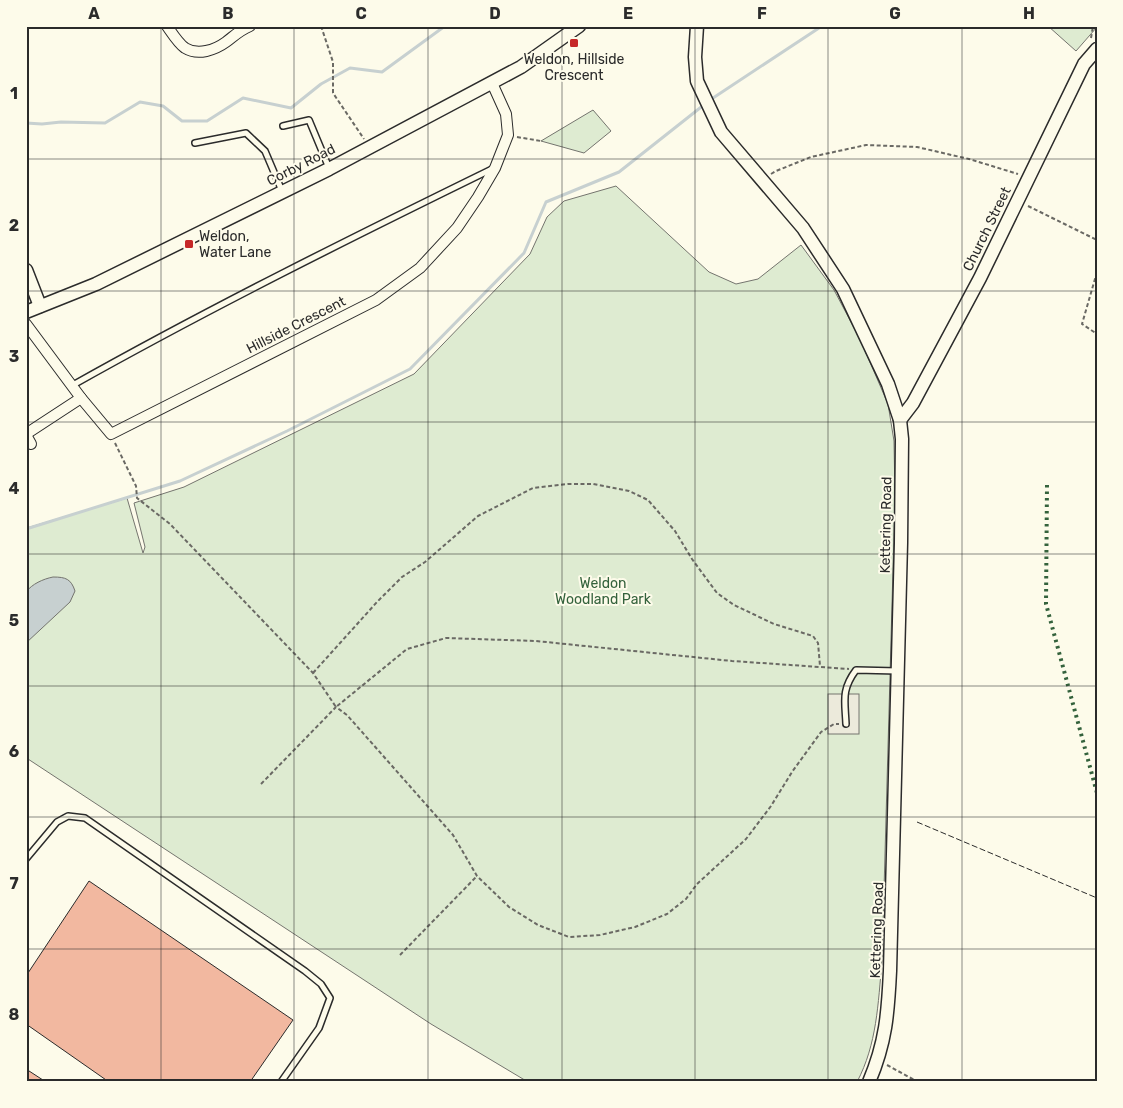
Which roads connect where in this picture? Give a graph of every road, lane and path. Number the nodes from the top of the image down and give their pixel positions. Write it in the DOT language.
graph roads {
  1 [pos="167,26"];
  2 [pos="250,26"];
  3 [pos="322,26"];
  4 [pos="580,26"];
  5 [pos="697,26"];
  6 [pos="1097,49"];
  7 [pos="492,83"];
  8 [pos="283,126"];
  9 [pos="508,135"];
  10 [pos="541,141"];
  11 [pos="195,143"];
  12 [pos="369,147"];
  13 [pos="329,168"];
  14 [pos="495,168"];
  15 [pos="1028,178"];
  16 [pos="764,180"];
  17 [pos="282,192"];
  18 [pos="1017,201"];
  19 [pos="1097,240"];
  20 [pos="26,270"];
  21 [pos="1097,272"];
  22 [pos="40,306"];
  23 [pos="26,312"];
  24 [pos="26,324"];
  25 [pos="1097,334"];
  26 [pos="73,385"];
  27 [pos="81,398"];
  28 [pos="900,420"];
  29 [pos="111,434"];
  30 [pos="28,438"];
  31 [pos="820,666"];
  32 [pos="856,670"];
  33 [pos="899,671"];
  34 [pos="313,673"];
  35 [pos="336,707"];
  36 [pos="846,724"];
  37 [pos="262,784"];
  38 [pos="26,859"];
  39 [pos="477,876"];
  40 [pos="400,955"];
  41 [pos="878,1061"];
  42 [pos="281,1082"];
  43 [pos="869,1082"];
  44 [pos="918,1082"];
  1 -- 2 [label="street"];
  3 -- 12 [label="path"];
  4 -- 7 [label="street, Corby Road"];
  5 -- 16 [label="street, Kettering Road"];
  6 -- 15 [label="street, Church Street"];
  7 -- 9 [label="street, Hillside Crescent"];
  7 -- 12 [label="street, Corby Road"];
  8 -- 13 [label="lane"];
  9 -- 10 [label="path"];
  9 -- 14 [label="street, Hillside Crescent"];
  11 -- 17 [label="lane"];
  12 -- 13 [label="street, Corby Road"];
  13 -- 17 [label="street, Corby Road"];
  14 -- 26 [label="lane"];
  14 -- 29 [label="street, Hillside Crescent"];
  15 -- 16 [label="path"];
  15 -- 18 [label="street, Church Street"];
  16 -- 28 [label="street, Kettering Road"];
  17 -- 22 [label="street, Corby Road"];
  18 -- 19 [label="path"];
  18 -- 28 [label="street, Church Street"];
  20 -- 22 [label="street"];
  21 -- 25 [label="path"];
  22 -- 23 [label="street, Corby Road"];
  24 -- 26 [label="street"];
  26 -- 27 [label="street"];
  27 -- 29 [label="street"];
  27 -- 30 [label="street"];
  28 -- 33 [label="street, Kettering Road"];
  29 -- 34 [label="path"];
  31 -- 32 [label="path"];
  31 -- 34 [label="path"];
  31 -- 35 [label="path"];
  32 -- 33 [label="lane"];
  32 -- 36 [label="lane"];
  33 -- 41 [label="street, Kettering Road"];
  34 -- 35 [label="path"];
  35 -- 37 [label="path"];
  35 -- 39 [label="path"];
  36 -- 39 [label="path"];
  38 -- 42 [label="lane"];
  39 -- 40 [label="path"];
  41 -- 43 [label="street, Kettering Road"];
  41 -- 44 [label="path"];
}
